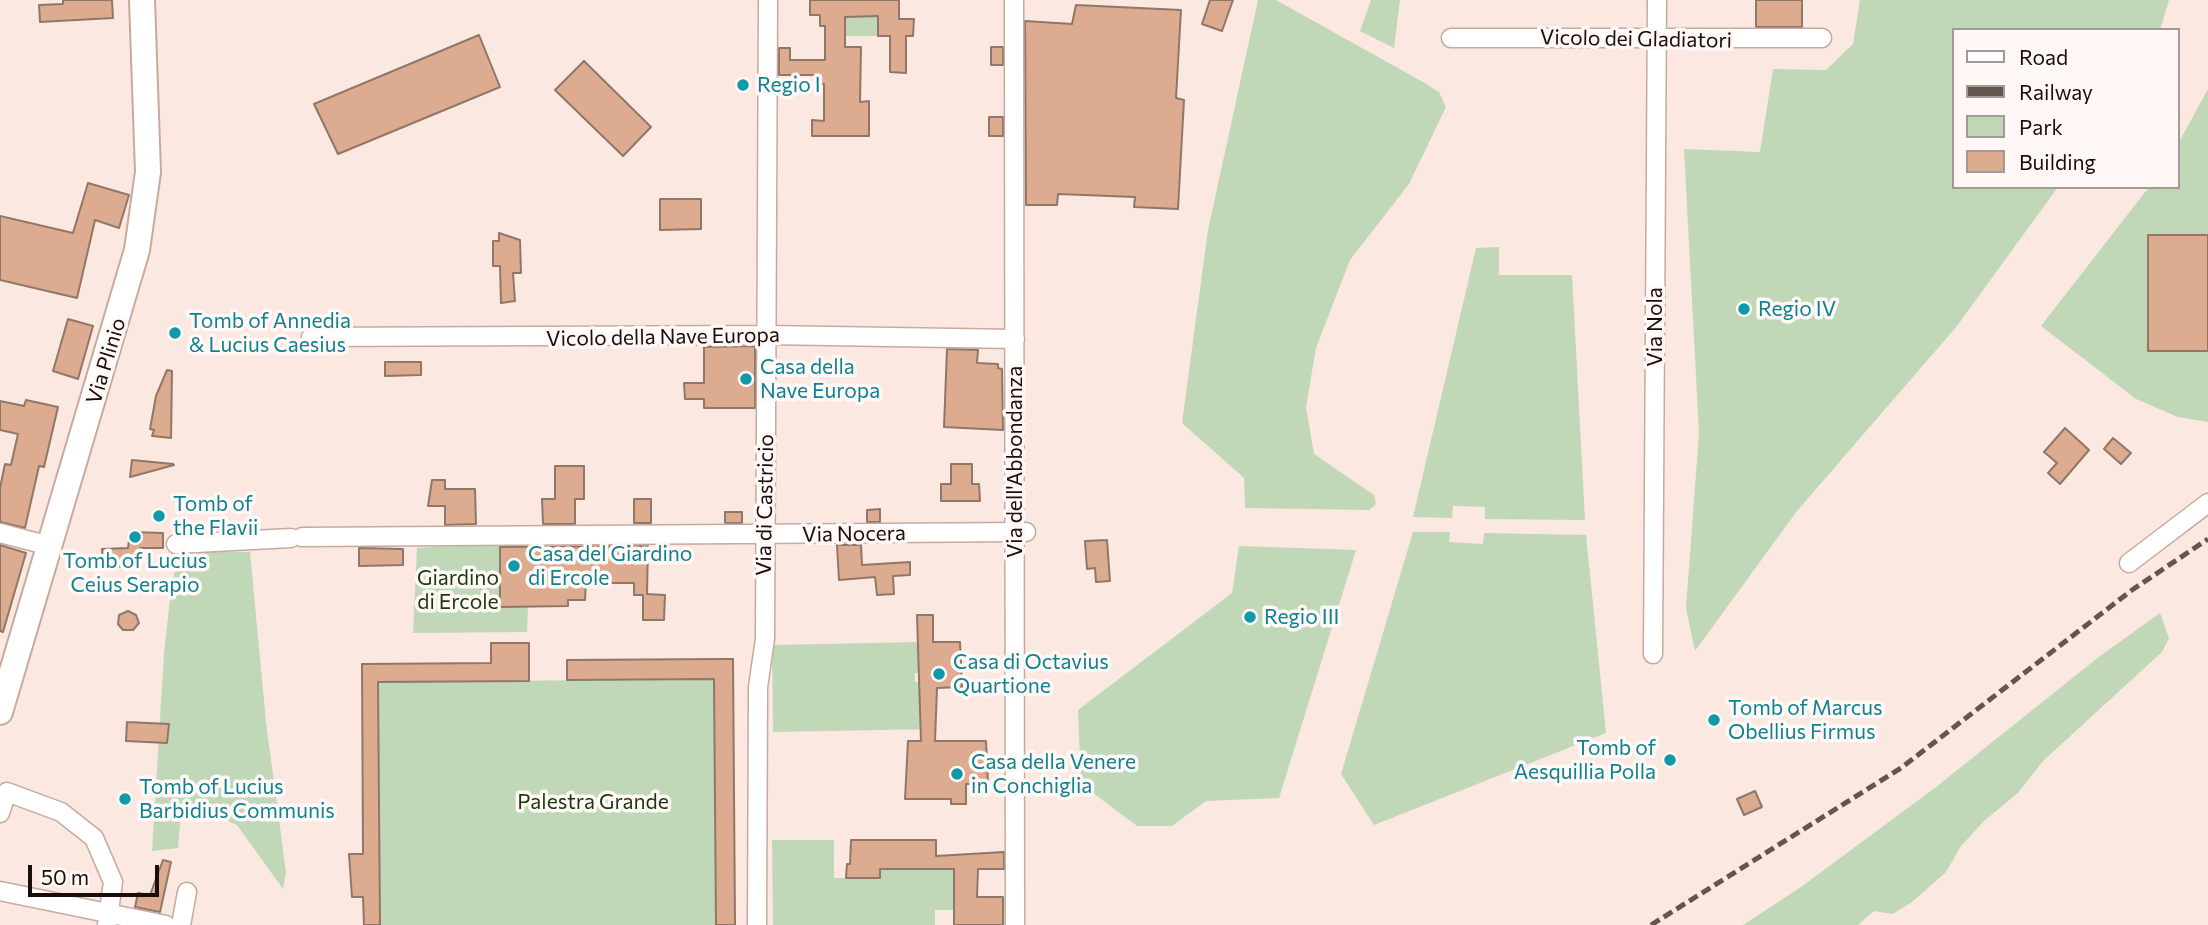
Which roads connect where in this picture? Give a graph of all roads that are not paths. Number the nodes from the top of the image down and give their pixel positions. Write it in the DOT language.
graph roads {
  1 [pos="142,0"];
  2 [pos="768,0"];
  3 [pos="1014,0"];
  4 [pos="1657,0"];
  5 [pos="1451,38"];
  6 [pos="1656,38"];
  7 [pos="1822,38"];
  8 [pos="767,335"];
  9 [pos="311,337"];
  10 [pos="1015,338"];
  11 [pos="2208,503"];
  12 [pos="1022,532"];
  13 [pos="0,533"];
  14 [pos="764,534"];
  15 [pos="176,544"];
  16 [pos="50,546"];
  17 [pos="2129,563"];
  18 [pos="1653,654"];
  19 [pos="0,712"];
  20 [pos="0,813"];
  21 [pos="0,891"];
  22 [pos="187,892"];
  23 [pos="109,919"];
  24 [pos="166,925"];
  25 [pos="181,925"];
  26 [pos="757,925"];
  27 [pos="1015,925"];
  1 -- 16 [label="street, Via Plinio"];
  2 -- 8 [label="street, Via di Castricio"];
  3 -- 10 [label="street, Via dell'Abbondanza"];
  4 -- 6 [label="street, Via Nola"];
  5 -- 6 [label="street, Vicolo dei Gladiatori"];
  6 -- 7 [label="street, Vicolo dei Gladiatori"];
  6 -- 18 [label="street, Via Nola"];
  8 -- 9 [label="street, Vicolo della Nave Europa"];
  8 -- 10 [label="street, Vicolo della Nave Europa"];
  8 -- 14 [label="street, Via di Castricio"];
  10 -- 12 [label="street, Via dell'Abbondanza"];
  11 -- 17 [label="street"];
  12 -- 14 [label="street, Via Nocera"];
  12 -- 27 [label="street, Via dell'Abbondanza"];
  13 -- 16 [label="street"];
  14 -- 15 [label="street, Via Nocera"];
  14 -- 26 [label="street, Via di Castricio"];
  16 -- 19 [label="street, Via Plinio"];
  20 -- 23 [label="street"];
  21 -- 23 [label="street"];
  22 -- 25 [label="street"];
  23 -- 24 [label="street"];
}
